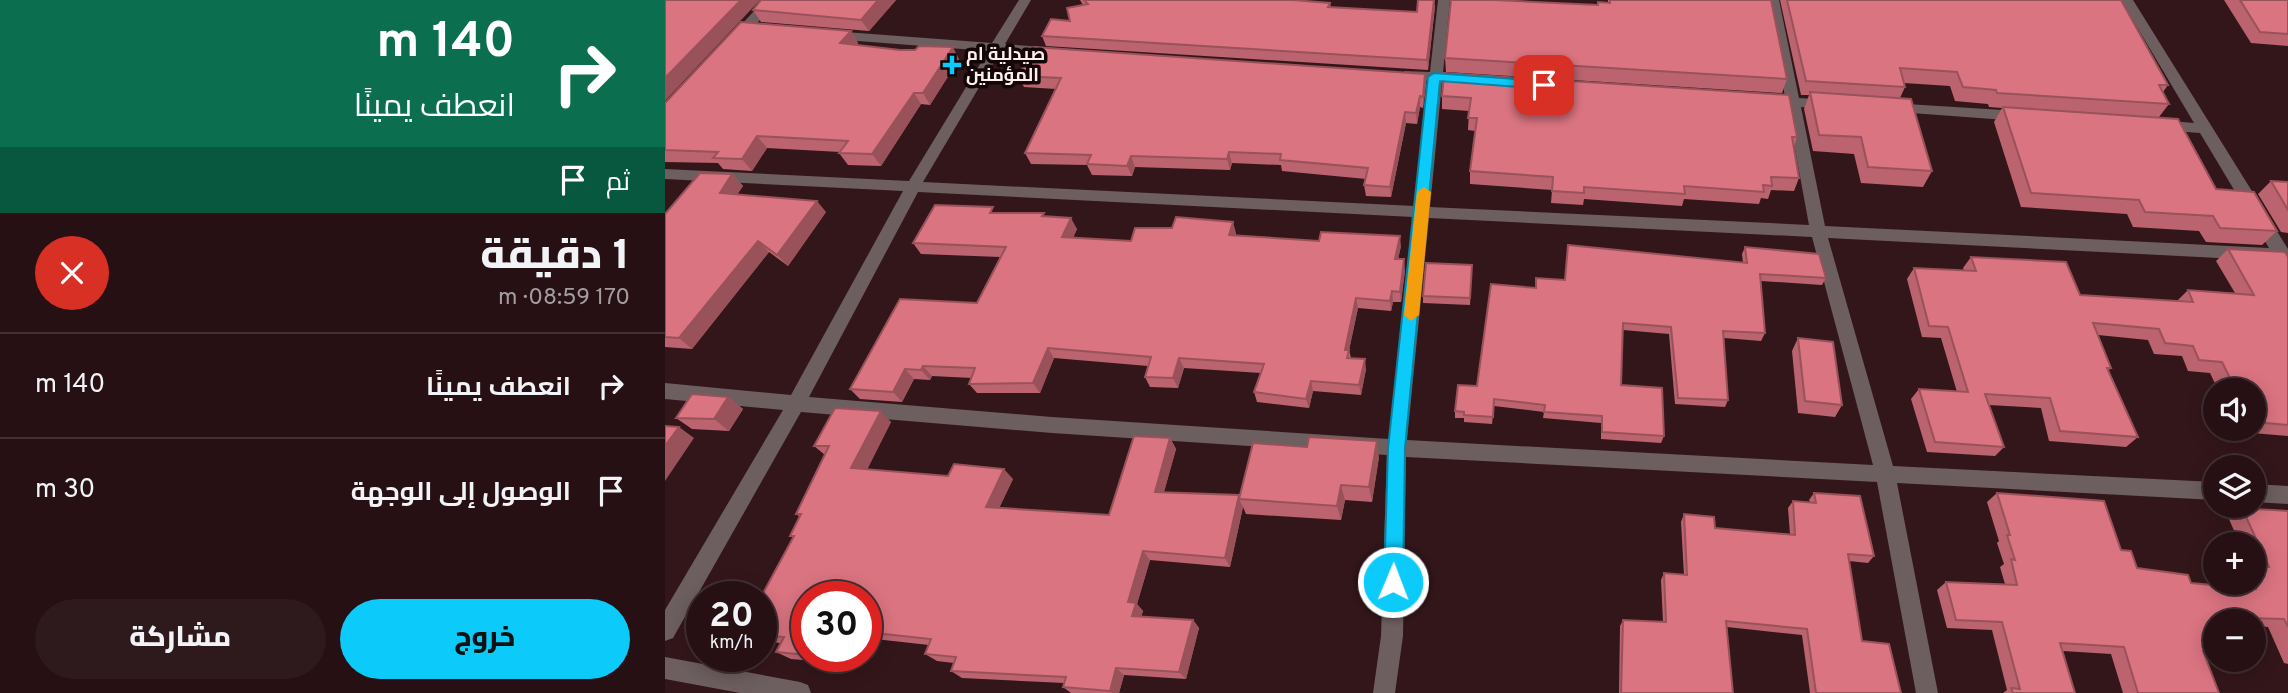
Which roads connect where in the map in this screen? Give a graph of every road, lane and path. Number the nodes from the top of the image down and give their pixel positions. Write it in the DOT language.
graph roads {
  1 [pos="771,0"];
  2 [pos="1025,0"];
  3 [pos="1444,0"];
  4 [pos="1773,0"];
  5 [pos="2127,0"];
  6 [pos="815,33"];
  7 [pos="728,47"];
  8 [pos="994,49"];
  9 [pos="1077,54"];
  10 [pos="1393,74"];
  11 [pos="1434,77"];
  12 [pos="1476,80"];
  13 [pos="1750,99"];
  14 [pos="1791,102"];
  15 [pos="1846,106"];
  16 [pos="1874,107"];
  17 [pos="2039,118"];
  18 [pos="2149,124"];
  19 [pos="2204,128"];
  20 [pos="665,174"];
  21 [pos="912,188"];
  22 [pos="1423,213"];
  23 [pos="1818,230"];
  24 [pos="2286,258"];
  25 [pos="665,391"];
  26 [pos="796,404"];
  27 [pos="1397,448"];
  28 [pos="1885,473"];
  29 [pos="2203,490"];
  30 [pos="2266,494"];
  31 [pos="2288,495"];
  32 [pos="665,630"];
  33 [pos="665,668"];
  34 [pos="800,693"];
  35 [pos="1384,693"];
  36 [pos="1927,693"];
  1 -- 7 [label="street"];
  2 -- 8 [label="street"];
  3 -- 11 [label="street"];
  4 -- 14 [label="street"];
  5 -- 19 [label="street"];
  6 -- 8 [label="street"];
  8 -- 9 [label="street"];
  8 -- 21 [label="street"];
  10 -- 11 [label="street"];
  11 -- 12 [label="street"];
  11 -- 22 [label="street"];
  13 -- 14 [label="street"];
  14 -- 15 [label="street"];
  14 -- 23 [label="street"];
  16 -- 17 [label="street"];
  18 -- 19 [label="street"];
  19 -- 24 [label="street"];
  20 -- 21 [label="street"];
  21 -- 22 [label="street"];
  21 -- 26 [label="street"];
  22 -- 23 [label="street"];
  22 -- 27 [label="street"];
  23 -- 24 [label="street"];
  23 -- 28 [label="street"];
  25 -- 26 [label="street"];
  26 -- 27 [label="street"];
  26 -- 32 [label="street"];
  27 -- 28 [label="street"];
  27 -- 35 [label="street"];
  28 -- 29 [label="street"];
  28 -- 36 [label="street"];
  30 -- 31 [label="street"];
  33 -- 34 [label="street"];
}
